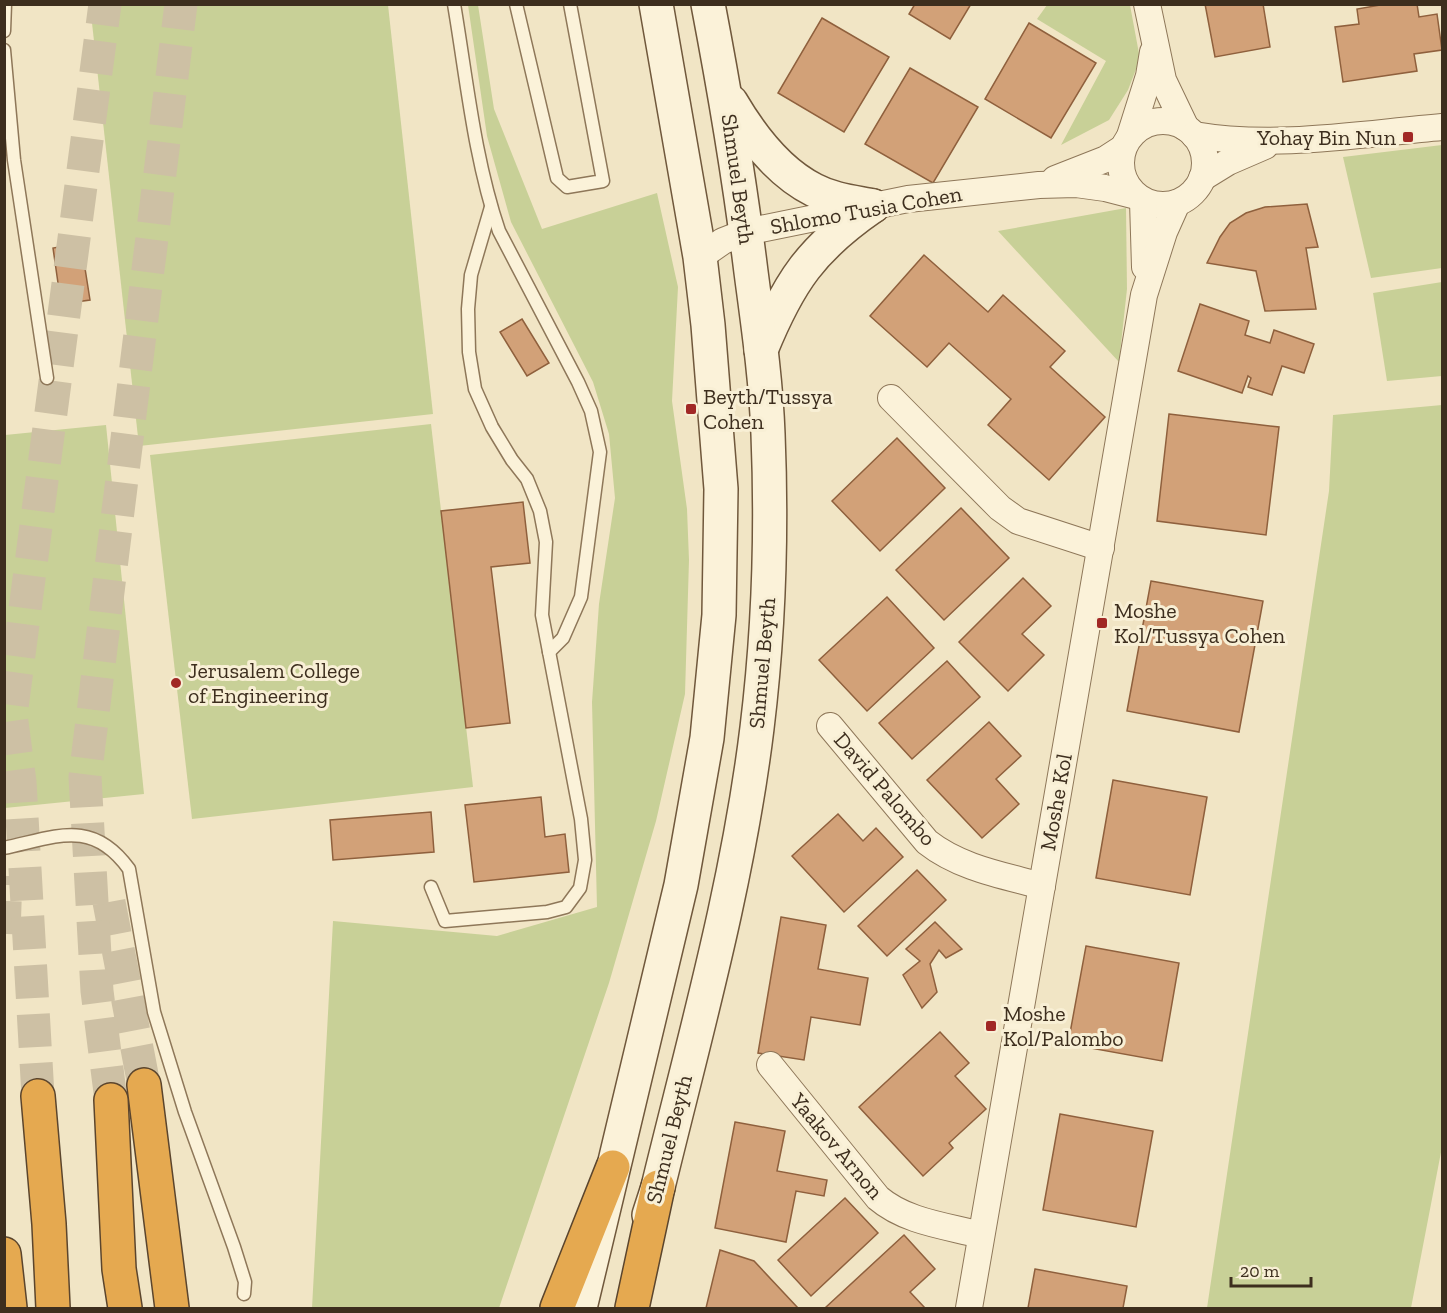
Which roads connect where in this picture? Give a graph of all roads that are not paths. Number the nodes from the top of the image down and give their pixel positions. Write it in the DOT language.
graph roads {
  1 [pos="5,4"];
  2 [pos="454,4"];
  3 [pos="516,4"];
  4 [pos="570,4"];
  5 [pos="656,4"];
  6 [pos="708,4"];
  7 [pos="1147,4"];
  8 [pos="4,31"];
  9 [pos="1154,42"];
  10 [pos="4,50"];
  11 [pos="725,93"];
  12 [pos="1443,127"];
  13 [pos="1190,132"];
  14 [pos="1280,141"];
  15 [pos="1127,142"];
  16 [pos="1202,178"];
  17 [pos="1039,185"];
  18 [pos="1139,198"];
  19 [pos="1177,203"];
  20 [pos="873,206"];
  21 [pos="491,207"];
  22 [pos="746,232"];
  23 [pos="700,257"];
  24 [pos="1144,295"];
  25 [pos="760,352"];
  26 [pos="47,378"];
  27 [pos="891,398"];
  28 [pos="1101,548"];
  29 [pos="549,652"];
  30 [pos="830,726"];
  31 [pos="4,848"];
  32 [pos="1042,886"];
  33 [pos="431,887"];
  34 [pos="770,1065"];
  35 [pos="144,1085"];
  36 [pos="38,1096"];
  37 [pos="111,1100"];
  38 [pos="613,1167"];
  39 [pos="658,1187"];
  40 [pos="981,1235"];
  41 [pos="4,1254"];
  42 [pos="244,1294"];
  43 [pos="10,1308"];
  44 [pos="53,1308"];
  45 [pos="125,1308"];
  46 [pos="172,1308"];
  47 [pos="557,1308"];
  48 [pos="580,1308"];
  49 [pos="619,1308"];
  50 [pos="632,1308"];
  51 [pos="969,1308"];
  1 -- 8 [label="lane"];
  2 -- 21 [label="lane"];
  3 -- 4 [label="lane"];
  5 -- 23 [label="street, Shmuel Beyth"];
  6 -- 11 [label="street, Shmuel Beyth"];
  7 -- 9 [label="street"];
  9 -- 13 [label="street"];
  9 -- 15 [label="street"];
  10 -- 26 [label="lane"];
  11 -- 20 [label="street"];
  11 -- 22 [label="street, Shmuel Beyth"];
  12 -- 14 [label="street"];
  13 -- 14 [label="street"];
  13 -- 15 [label="street"];
  13 -- 16 [label="street"];
  14 -- 16 [label="street"];
  15 -- 17 [label="street, Shlomo Tusia Cohen"];
  15 -- 18 [label="street"];
  16 -- 19 [label="street"];
  17 -- 18 [label="street, Shlomo Tusia Cohen"];
  17 -- 20 [label="street, Shlomo Tusia Cohen"];
  18 -- 19 [label="street"];
  18 -- 24 [label="street, Moshe Kol"];
  19 -- 24 [label="street, Moshe Kol"];
  20 -- 22 [label="street, Shlomo Tusia Cohen"];
  20 -- 25 [label="street"];
  21 -- 29 [label="lane"];
  21 -- 29 [label="lane"];
  22 -- 23 [label="street, Shlomo Tusia Cohen"];
  22 -- 25 [label="street, Shmuel Beyth"];
  23 -- 38 [label="street, Shmuel Beyth"];
  24 -- 28 [label="street, Moshe Kol"];
  25 -- 39 [label="street, Shmuel Beyth"];
  27 -- 28 [label="street"];
  28 -- 32 [label="street, Moshe Kol"];
  29 -- 33 [label="lane"];
  30 -- 32 [label="street, David Palombo"];
  31 -- 42 [label="lane"];
  32 -- 40 [label="street, Moshe Kol"];
  34 -- 40 [label="street, Yaakov Arnon"];
  35 -- 46 [label="highway"];
  36 -- 44 [label="highway"];
  37 -- 45 [label="highway"];
  38 -- 47 [label="highway"];
  38 -- 48 [label="street, Shmuel Beyth"];
  39 -- 49 [label="street, Shmuel Beyth"];
  39 -- 50 [label="highway"];
  40 -- 51 [label="street, Moshe Kol"];
  41 -- 43 [label="highway"];
}
